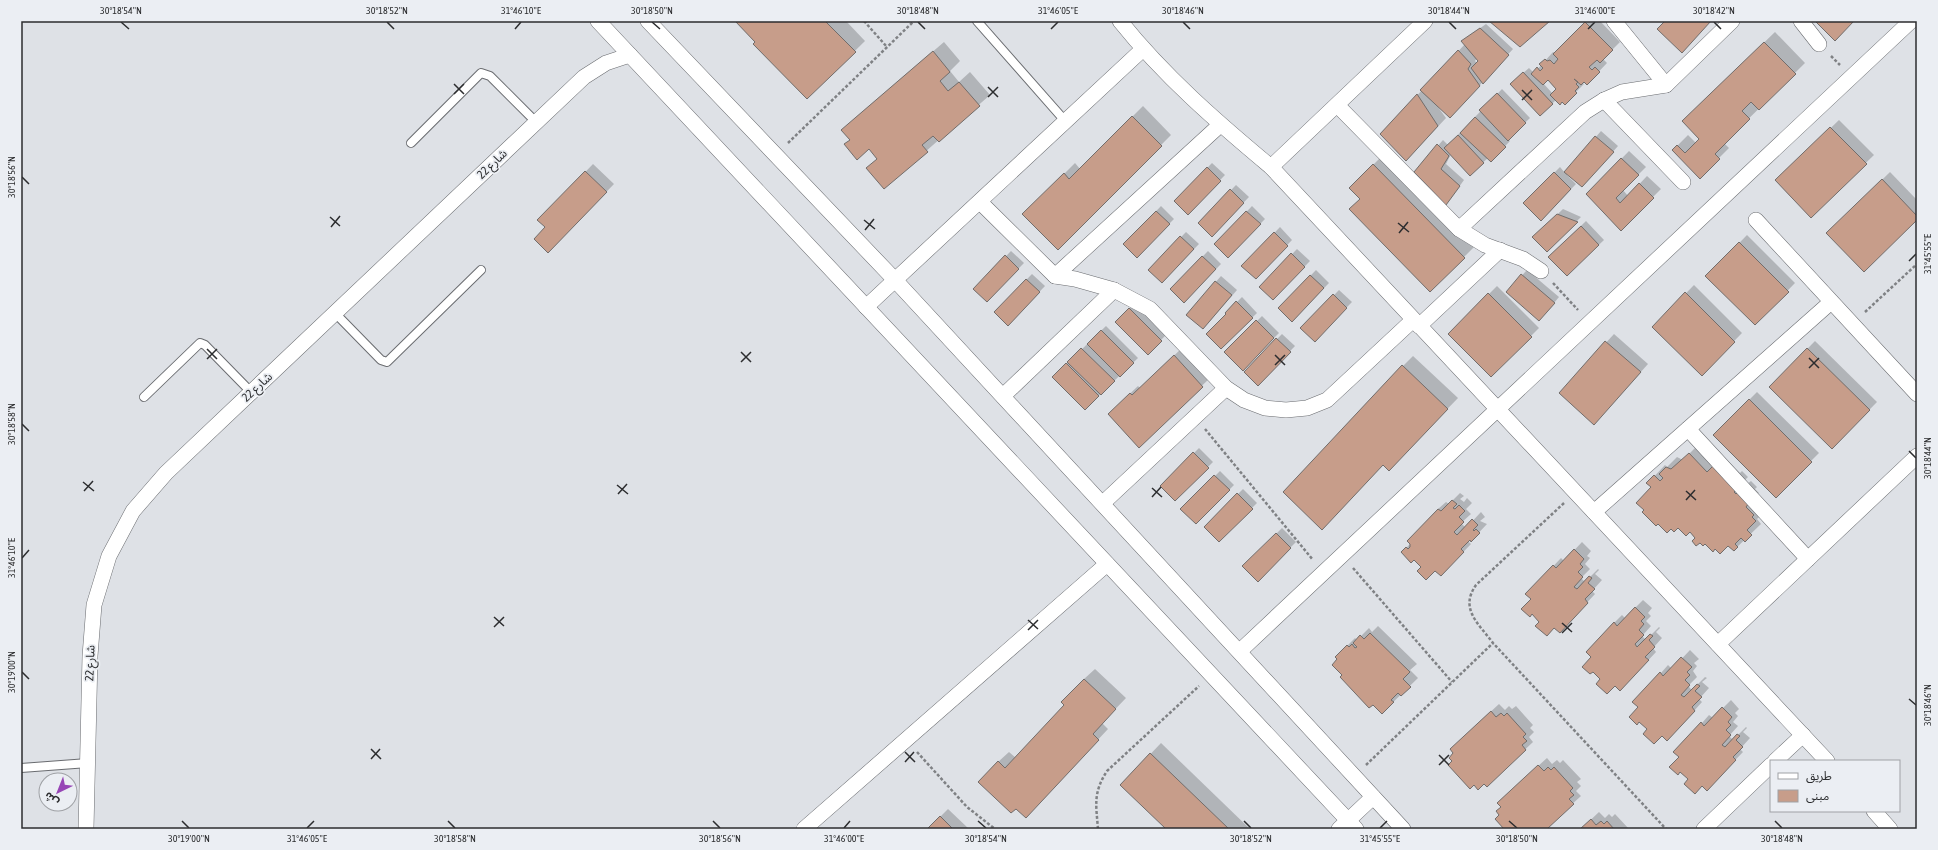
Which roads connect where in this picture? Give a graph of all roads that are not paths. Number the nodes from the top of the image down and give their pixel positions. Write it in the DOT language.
graph roads {
  1 [pos="598,21"];
  2 [pos="648,21"];
  3 [pos="977,21"];
  4 [pos="1120,21"];
  5 [pos="1425,21"];
  6 [pos="1614,21"];
  7 [pos="1732,21"];
  8 [pos="1801,21"];
  9 [pos="1911,21"];
  10 [pos="1819,44"];
  11 [pos="1143,49"];
  12 [pos="630,55"];
  13 [pos="1666,85"];
  14 [pos="1604,100"];
  15 [pos="1337,105"];
  16 [pos="536,122"];
  17 [pos="1066,122"];
  18 [pos="1220,125"];
  19 [pos="411,143"];
  20 [pos="1270,167"];
  21 [pos="1683,182"];
  22 [pos="980,202"];
  23 [pos="1756,220"];
  24 [pos="1459,229"];
  25 [pos="1500,250"];
  26 [pos="481,270"];
  27 [pos="1541,271"];
  28 [pos="1055,276"];
  29 [pos="895,280"];
  30 [pos="1114,290"];
  31 [pos="1832,302"];
  32 [pos="866,307"];
  33 [pos="334,313"];
  34 [pos="1416,323"];
  35 [pos="1226,388"];
  36 [pos="251,392"];
  37 [pos="1917,394"];
  38 [pos="144,396"];
  39 [pos="1003,396"];
  40 [pos="1497,410"];
  41 [pos="1688,429"];
  42 [pos="1917,456"];
  43 [pos="1102,503"];
  44 [pos="1594,512"];
  45 [pos="1808,559"];
  46 [pos="1107,564"];
  47 [pos="1718,644"];
  48 [pos="1240,651"];
  49 [pos="1803,735"];
  50 [pos="1776,760"];
  51 [pos="1826,760"];
  52 [pos="88,763"];
  53 [pos="1770,766"];
  54 [pos="21,768"];
  55 [pos="1373,797"];
  56 [pos="1875,812"];
  57 [pos="1348,826"];
  58 [pos="86,829"];
  59 [pos="804,829"];
  60 [pos="1403,829"];
  61 [pos="1704,829"];
  62 [pos="1890,829"];
  1 -- 12 [label="street"];
  2 -- 29 [label="street"];
  3 -- 17 [label="lane"];
  4 -- 11 [label="street"];
  5 -- 15 [label="street"];
  6 -- 13 [label="street"];
  7 -- 13 [label="street"];
  8 -- 10 [label="street"];
  9 -- 40 [label="street"];
  11 -- 17 [label="street"];
  11 -- 18 [label="street"];
  12 -- 16 [label="street, شارع 22"];
  12 -- 32 [label="street"];
  13 -- 14 [label="street"];
  14 -- 21 [label="street"];
  14 -- 24 [label="street"];
  15 -- 20 [label="street"];
  15 -- 24 [label="street"];
  16 -- 19 [label="lane"];
  16 -- 33 [label="street, شارع 22"];
  17 -- 22 [label="street"];
  18 -- 20 [label="street"];
  18 -- 28 [label="street"];
  20 -- 34 [label="street"];
  22 -- 28 [label="street"];
  22 -- 29 [label="street"];
  23 -- 31 [label="street"];
  24 -- 25 [label="street"];
  25 -- 27 [label="street"];
  25 -- 34 [label="street"];
  26 -- 33 [label="lane"];
  28 -- 30 [label="street"];
  29 -- 32 [label="street"];
  29 -- 39 [label="street"];
  30 -- 35 [label="street"];
  30 -- 39 [label="street"];
  31 -- 37 [label="street"];
  31 -- 41 [label="street"];
  32 -- 46 [label="street"];
  33 -- 36 [label="street, شارع 22"];
  34 -- 35 [label="street"];
  34 -- 40 [label="street"];
  35 -- 43 [label="street"];
  36 -- 38 [label="lane"];
  36 -- 52 [label="street, شارع 22"];
  39 -- 43 [label="street"];
  40 -- 44 [label="street"];
  40 -- 48 [label="street"];
  41 -- 44 [label="street"];
  41 -- 45 [label="street"];
  42 -- 45 [label="street"];
  43 -- 48 [label="street"];
  44 -- 47 [label="street"];
  45 -- 47 [label="street"];
  46 -- 57 [label="street"];
  46 -- 59 [label="street"];
  47 -- 49 [label="street"];
  48 -- 55 [label="street"];
  49 -- 50 [label="street"];
  49 -- 51 [label="street"];
  52 -- 54 [label="lane"];
  52 -- 58 [label="street, شارع 22"];
  53 -- 61 [label="street"];
  55 -- 57 [label="street"];
  55 -- 60 [label="street"];
  56 -- 62 [label="street"];
}
